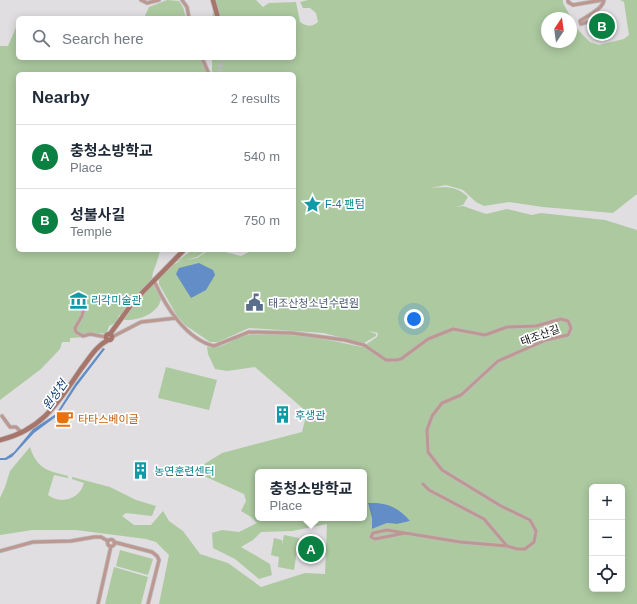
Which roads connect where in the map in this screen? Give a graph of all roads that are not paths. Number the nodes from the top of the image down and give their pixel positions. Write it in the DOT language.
graph roads {
  1 [pos="141,0"];
  2 [pos="159,0"];
  3 [pos="182,0"];
  4 [pos="213,0"];
  5 [pos="568,0"];
  6 [pos="603,0"];
  7 [pos="189,16"];
  8 [pos="217,16"];
  9 [pos="600,30"];
  10 [pos="203,60"];
  11 [pos="208,72"];
  12 [pos="182,252"];
  13 [pos="155,283"];
  14 [pos="85,304"];
  15 [pos="176,318"];
  16 [pos="109,337"];
  17 [pos="2,416"];
  18 [pos="22,433"];
  19 [pos="0,440"];
  20 [pos="423,484"];
  21 [pos="405,533"];
  22 [pos="108,541"];
  23 [pos="114,542"];
  24 [pos="110,546"];
  25 [pos="507,546"];
  26 [pos="0,551"];
  27 [pos="98,604"];
  28 [pos="148,604"];
  1 -- 2 [label="street"];
  3 -- 7 [label="street"];
  4 -- 8 [label="street"];
  5 -- 6 [label="street"];
  6 -- 9 [label="street"];
  10 -- 11 [label="street"];
  12 -- 16 [label="street"];
  13 -- 15 [label="street"];
  14 -- 16 [label="street"];
  15 -- 16 [label="street"];
  15 -- 25 [label="street, 태조산길"];
  16 -- 18 [label="street"];
  17 -- 18 [label="street"];
  18 -- 19 [label="street"];
  20 -- 25 [label="street"];
  21 -- 21 [label="street"];
  21 -- 25 [label="street"];
  22 -- 23 [label="street"];
  22 -- 24 [label="street"];
  22 -- 26 [label="street"];
  23 -- 24 [label="street"];
  23 -- 28 [label="street"];
  24 -- 27 [label="street"];
}
